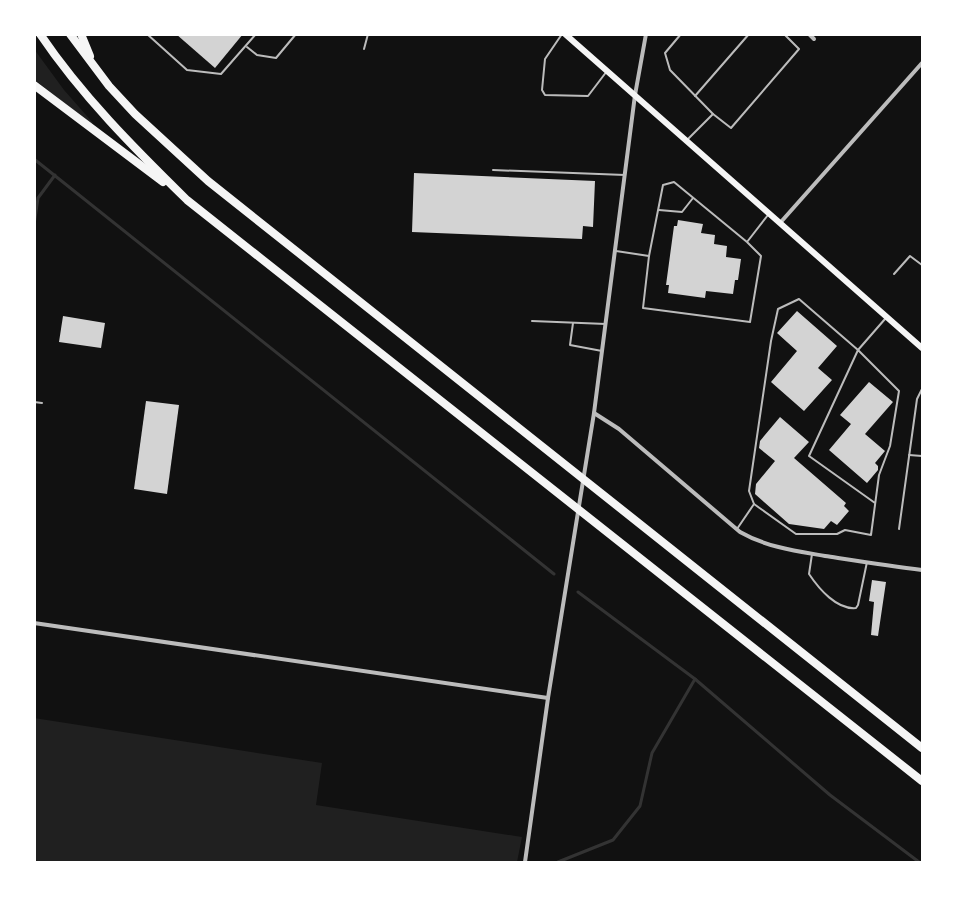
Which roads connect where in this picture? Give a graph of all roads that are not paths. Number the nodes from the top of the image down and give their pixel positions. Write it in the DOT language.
graph roads {
  1 [pos="40,34"];
  2 [pos="70,34"];
  3 [pos="81,34"];
  4 [pos="147,34"];
  5 [pos="256,34"];
  6 [pos="296,34"];
  7 [pos="368,34"];
  8 [pos="646,34"];
  9 [pos="681,34"];
  10 [pos="749,34"];
  11 [pos="784,34"];
  12 [pos="809,34"];
  13 [pos="566,35"];
  14 [pos="814,39"];
  15 [pos="246,46"];
  16 [pos="364,49"];
  17 [pos="922,63"];
  18 [pos="96,68"];
  19 [pos="607,71"];
  20 [pos="34,85"];
  21 [pos="635,95"];
  22 [pos="695,96"];
  23 [pos="713,114"];
  24 [pos="686,141"];
  25 [pos="493,170"];
  26 [pos="626,175"];
  27 [pos="693,198"];
  28 [pos="187,200"];
  29 [pos="658,210"];
  30 [pos="770,213"];
  31 [pos="780,222"];
  32 [pos="747,242"];
  33 [pos="616,251"];
  34 [pos="649,256"];
  35 [pos="922,265"];
  36 [pos="894,274"];
  37 [pos="887,317"];
  38 [pos="532,321"];
  39 [pos="573,323"];
  40 [pos="606,324"];
  41 [pos="922,348"];
  42 [pos="858,350"];
  43 [pos="602,351"];
  44 [pos="922,389"];
  45 [pos="918,397"];
  46 [pos="922,400"];
  47 [pos="34,402"];
  48 [pos="42,403"];
  49 [pos="594,413"];
  50 [pos="909,455"];
  51 [pos="922,456"];
  52 [pos="875,503"];
  53 [pos="754,504"];
  54 [pos="737,529"];
  55 [pos="899,529"];
  56 [pos="812,554"];
  57 [pos="867,562"];
  58 [pos="922,570"];
  59 [pos="34,623"];
  60 [pos="548,698"];
  61 [pos="922,748"];
  62 [pos="922,781"];
  63 [pos="525,862"];
  1 -- 28 [label="highway"];
  2 -- 18 [label="highway"];
  3 -- 18 [label="highway"];
  4 -- 15 [label="lane"];
  5 -- 15 [label="lane"];
  6 -- 15 [label="lane"];
  7 -- 16 [label="lane"];
  8 -- 21 [label="street"];
  9 -- 22 [label="lane"];
  10 -- 22 [label="lane"];
  11 -- 23 [label="lane"];
  12 -- 14 [label="street"];
  13 -- 19 [label="main road"];
  13 -- 19 [label="lane"];
  17 -- 31 [label="street"];
  18 -- 61 [label="highway"];
  19 -- 21 [label="main road"];
  20 -- 28 [label="highway"];
  21 -- 24 [label="main road"];
  21 -- 26 [label="street"];
  22 -- 23 [label="lane"];
  23 -- 24 [label="lane"];
  24 -- 30 [label="main road"];
  25 -- 26 [label="lane"];
  26 -- 33 [label="street"];
  27 -- 29 [label="lane"];
  27 -- 29 [label="lane"];
  27 -- 32 [label="lane"];
  28 -- 62 [label="highway"];
  29 -- 34 [label="lane"];
  30 -- 31 [label="main road"];
  30 -- 32 [label="lane"];
  31 -- 37 [label="main road"];
  32 -- 34 [label="lane"];
  33 -- 34 [label="lane"];
  33 -- 40 [label="street"];
  35 -- 36 [label="lane"];
  37 -- 41 [label="main road"];
  37 -- 42 [label="lane"];
  38 -- 39 [label="lane"];
  39 -- 40 [label="lane"];
  39 -- 43 [label="lane"];
  40 -- 43 [label="street"];
  42 -- 52 [label="lane"];
  42 -- 52 [label="lane"];
  42 -- 53 [label="lane"];
  43 -- 49 [label="street"];
  44 -- 45 [label="lane"];
  45 -- 46 [label="lane"];
  45 -- 50 [label="lane"];
  47 -- 48 [label="lane"];
  49 -- 54 [label="street"];
  49 -- 60 [label="street"];
  50 -- 51 [label="lane"];
  50 -- 55 [label="lane"];
  52 -- 53 [label="lane"];
  53 -- 54 [label="lane"];
  54 -- 56 [label="street"];
  56 -- 57 [label="street"];
  56 -- 57 [label="lane"];
  57 -- 58 [label="street"];
  59 -- 60 [label="street"];
  60 -- 63 [label="street"];
}
